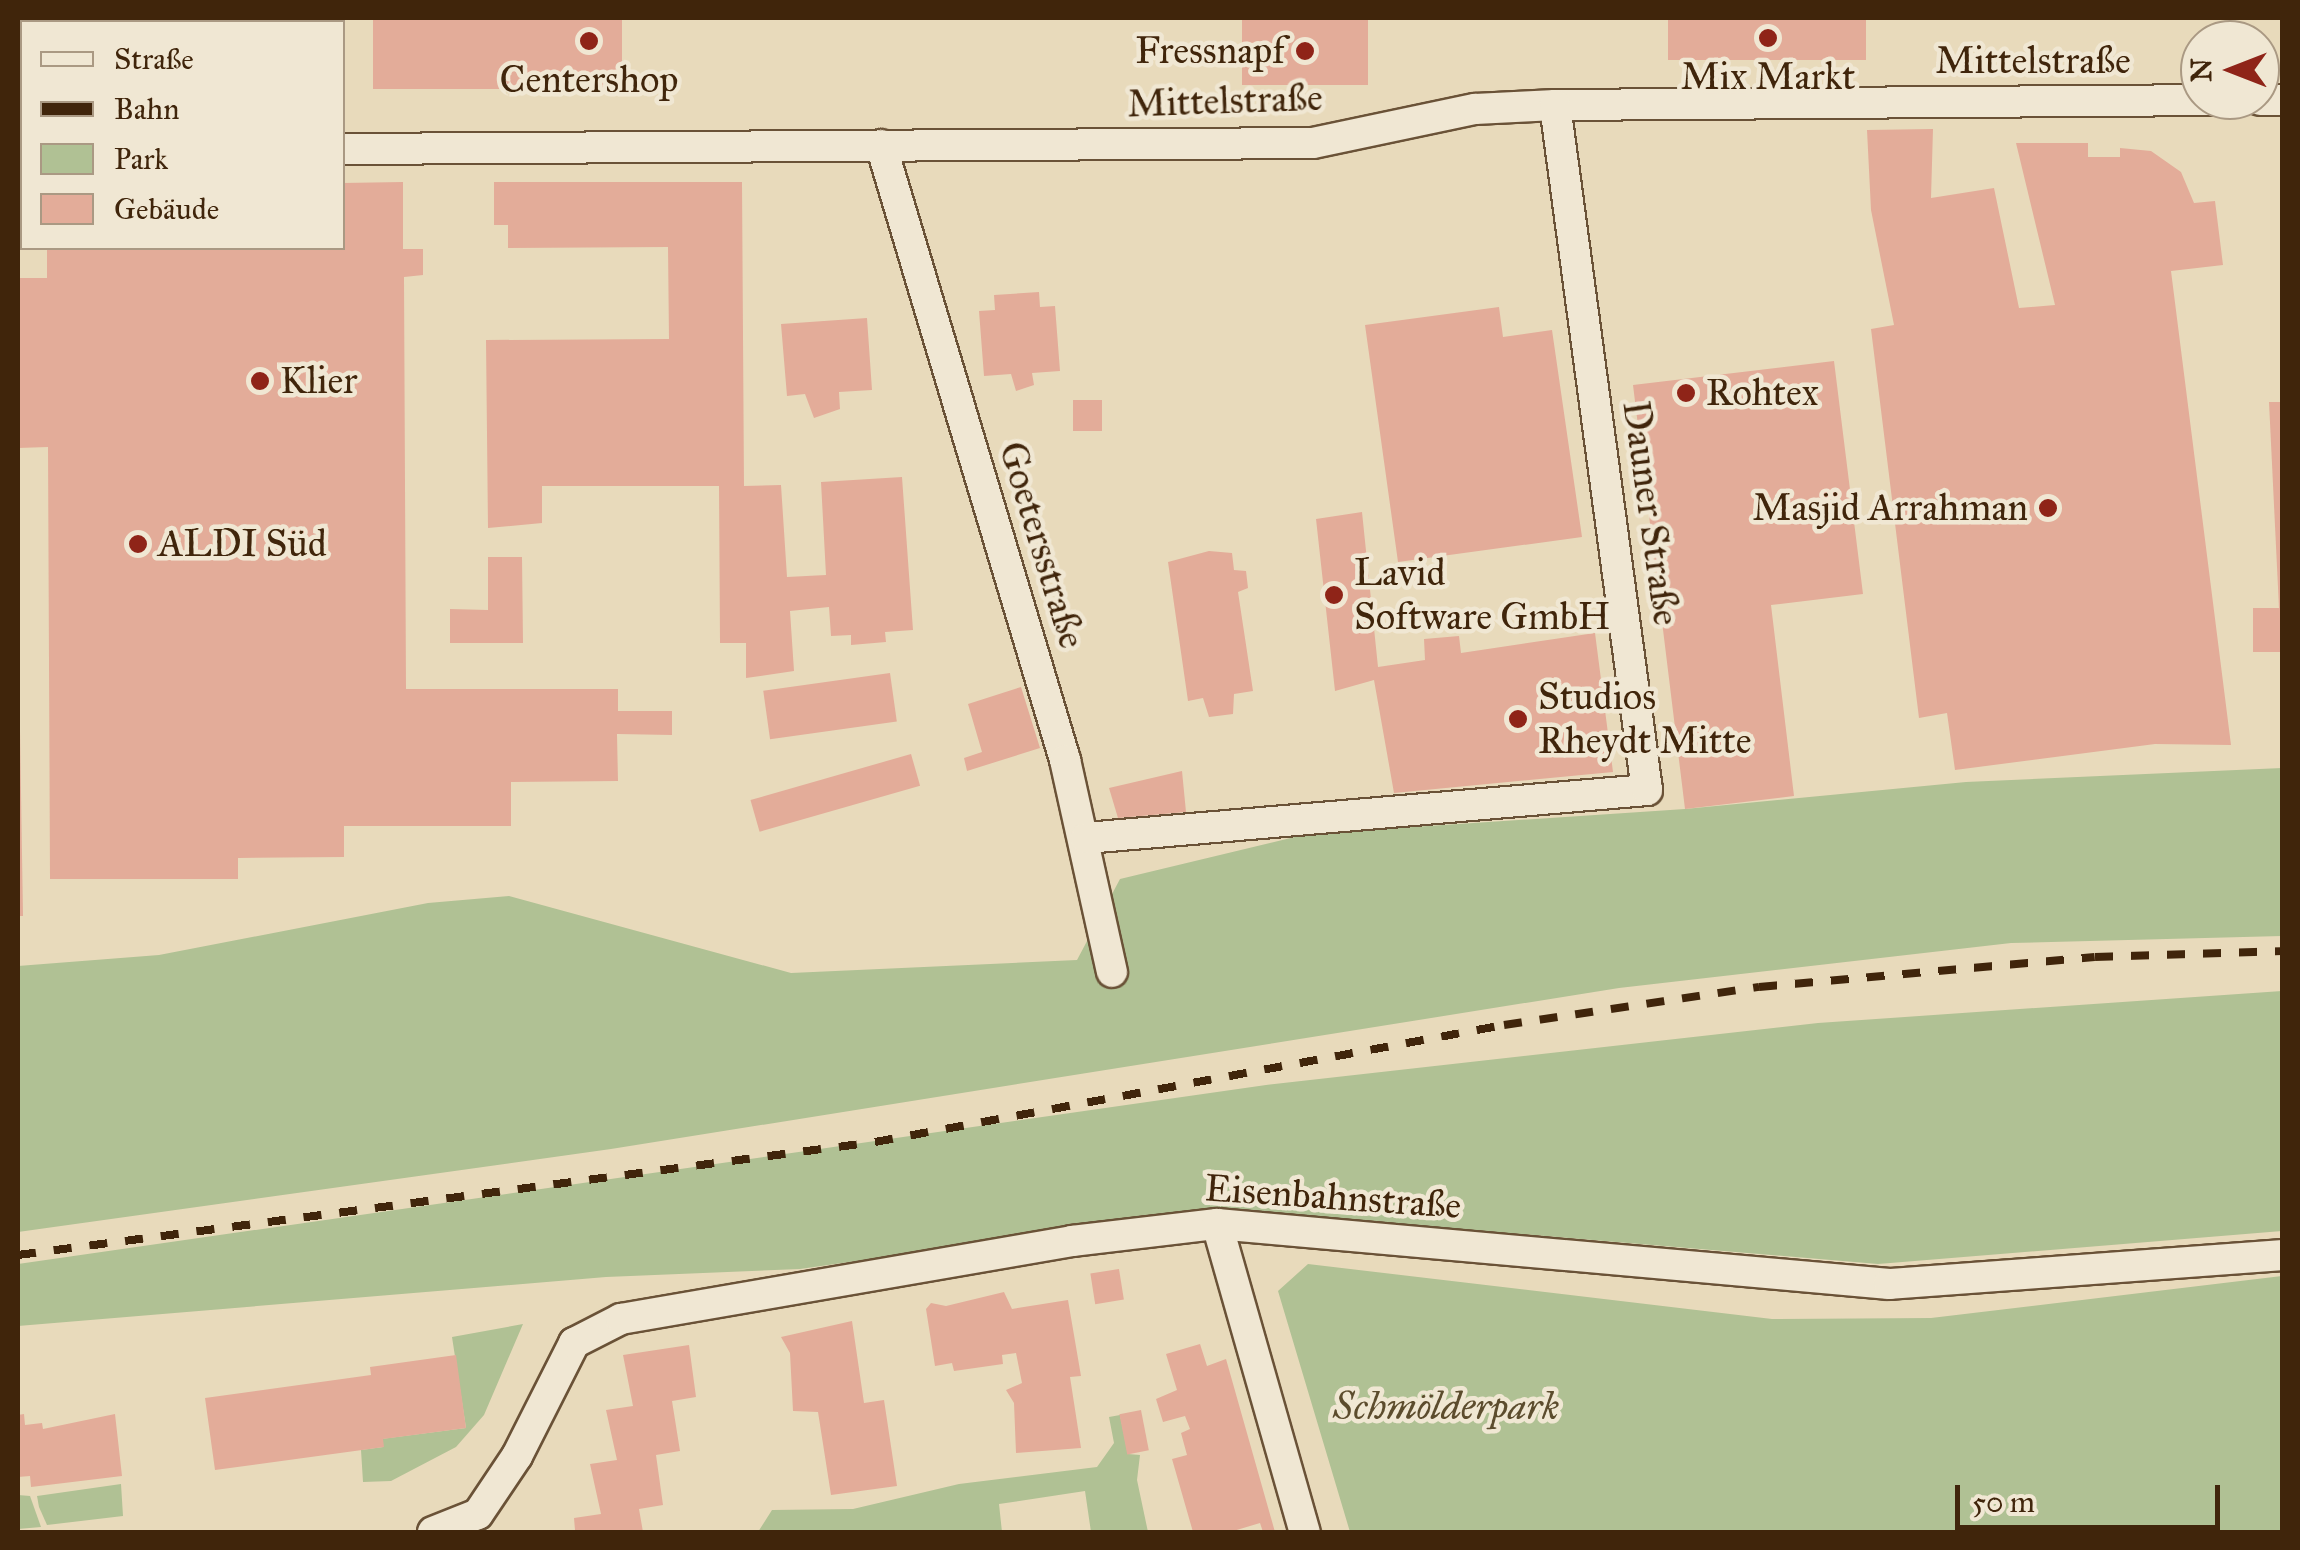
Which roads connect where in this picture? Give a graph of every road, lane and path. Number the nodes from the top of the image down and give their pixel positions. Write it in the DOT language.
graph roads {
  1 [pos="2180,100"];
  2 [pos="1555,105"];
  3 [pos="881,145"];
  4 [pos="345,149"];
  5 [pos="1086,838"];
  6 [pos="1112,972"];
  7 [pos="1217,1224"];
  8 [pos="2282,1255"];
  9 [pos="480,1523"];
  10 [pos="432,1532"];
  11 [pos="1305,1532"];
  1 -- 2 [label="street, Mittelstraße"];
  2 -- 3 [label="street, Mittelstraße"];
  2 -- 5 [label="street, Dauner Straße"];
  3 -- 4 [label="street, Mittelstraße"];
  3 -- 5 [label="street, Goetersstraße"];
  5 -- 6 [label="street, Goetersstraße"];
  7 -- 8 [label="street, Eisenbahnstraße"];
  7 -- 9 [label="street, Eisenbahnstraße"];
  7 -- 11 [label="street"];
  9 -- 10 [label="street, Eisenbahnstraße"];
}
